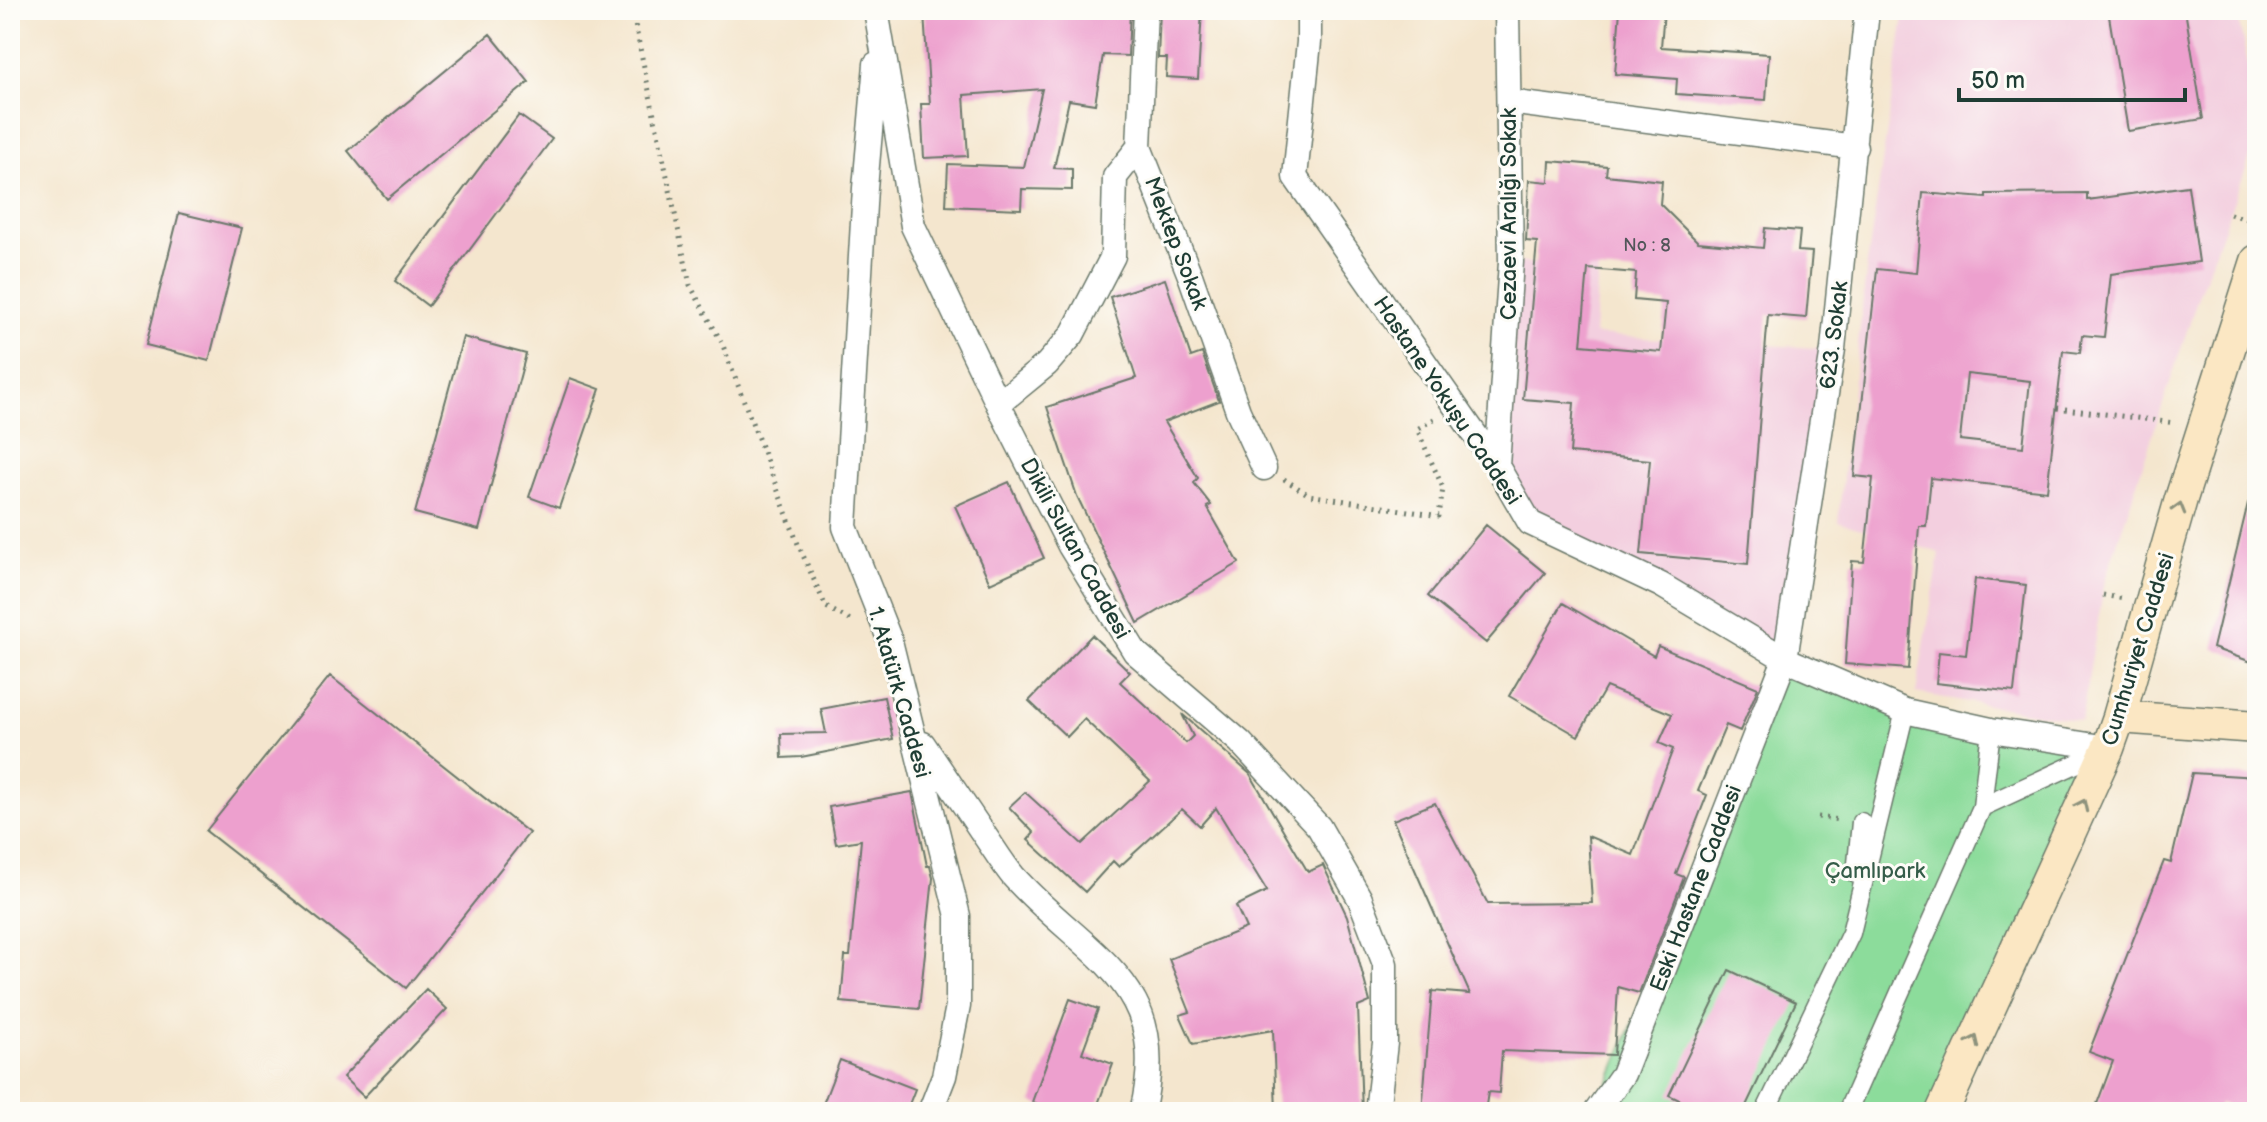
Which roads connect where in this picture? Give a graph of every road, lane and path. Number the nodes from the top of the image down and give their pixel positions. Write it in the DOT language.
graph roads {
  1 [pos="632,10"];
  2 [pos="1145,10"];
  3 [pos="1309,10"];
  4 [pos="1507,10"];
  5 [pos="1867,10"];
  6 [pos="878,20"];
  7 [pos="1509,102"];
  8 [pos="1139,147"];
  9 [pos="1855,147"];
  10 [pos="2230,214"];
  11 [pos="2251,220"];
  12 [pos="2257,261"];
  13 [pos="998,404"];
  14 [pos="1455,406"];
  15 [pos="2057,408"];
  16 [pos="2185,425"];
  17 [pos="1497,466"];
  18 [pos="1264,468"];
  19 [pos="2103,595"];
  20 [pos="2129,600"];
  21 [pos="890,641"];
  22 [pos="1785,659"];
  23 [pos="1905,711"];
  24 [pos="2119,717"];
  25 [pos="2257,727"];
  26 [pos="1991,730"];
  27 [pos="914,731"];
  28 [pos="2108,748"];
  29 [pos="1982,807"];
  30 [pos="1861,822"];
  31 [pos="1851,933"];
  32 [pos="930,1112"];
  33 [pos="1142,1112"];
  34 [pos="1377,1112"];
  35 [pos="1596,1112"];
  36 [pos="1765,1112"];
  37 [pos="1847,1112"];
  38 [pos="1942,1112"];
  1 -- 21 [label="path"];
  2 -- 8 [label="street, Mektep Sokak"];
  3 -- 14 [label="street, Hastane Yokuşu Caddesi"];
  4 -- 7 [label="street, Cezaevi Aralığı Sokak"];
  5 -- 9 [label="street, 623. Sokak"];
  6 -- 13 [label="street, Dikili Sultan Caddesi"];
  6 -- 21 [label="street, 1. Atatürk Caddesi"];
  7 -- 9 [label="street"];
  7 -- 17 [label="street, Cezaevi Aralığı Sokak"];
  8 -- 13 [label="street"];
  8 -- 18 [label="street, Mektep Sokak"];
  9 -- 22 [label="street, 623. Sokak"];
  10 -- 11 [label="path"];
  24 -- 12 [label="main road, Cumhuriyet Caddesi, one-way"];
  13 -- 34 [label="street, Dikili Sultan Caddesi"];
  14 -- 17 [label="street, Hastane Yokuşu Caddesi"];
  14 -- 18 [label="path"];
  15 -- 16 [label="path"];
  17 -- 22 [label="street, Hastane Yokuşu Caddesi"];
  19 -- 20 [label="path"];
  21 -- 27 [label="street, 1. Atatürk Caddesi"];
  22 -- 23 [label="street, Hastane Yokuşu Caddesi"];
  22 -- 35 [label="street, Eski Hastane Caddesi"];
  23 -- 26 [label="street, Hastane Yokuşu Caddesi"];
  23 -- 31 [label="street"];
  24 -- 25 [label="main road"];
  24 -- 28 [label="main road, Cumhuriyet Caddesi"];
  26 -- 28 [label="street, Hastane Yokuşu Caddesi"];
  26 -- 29 [label="street"];
  27 -- 32 [label="street, 1. Atatürk Caddesi"];
  27 -- 33 [label="street"];
  28 -- 29 [label="street"];
  38 -- 28 [label="main road, Cumhuriyet Caddesi, one-way"];
  29 -- 37 [label="street"];
  30 -- 31 [label="street"];
  31 -- 36 [label="street"];
}
